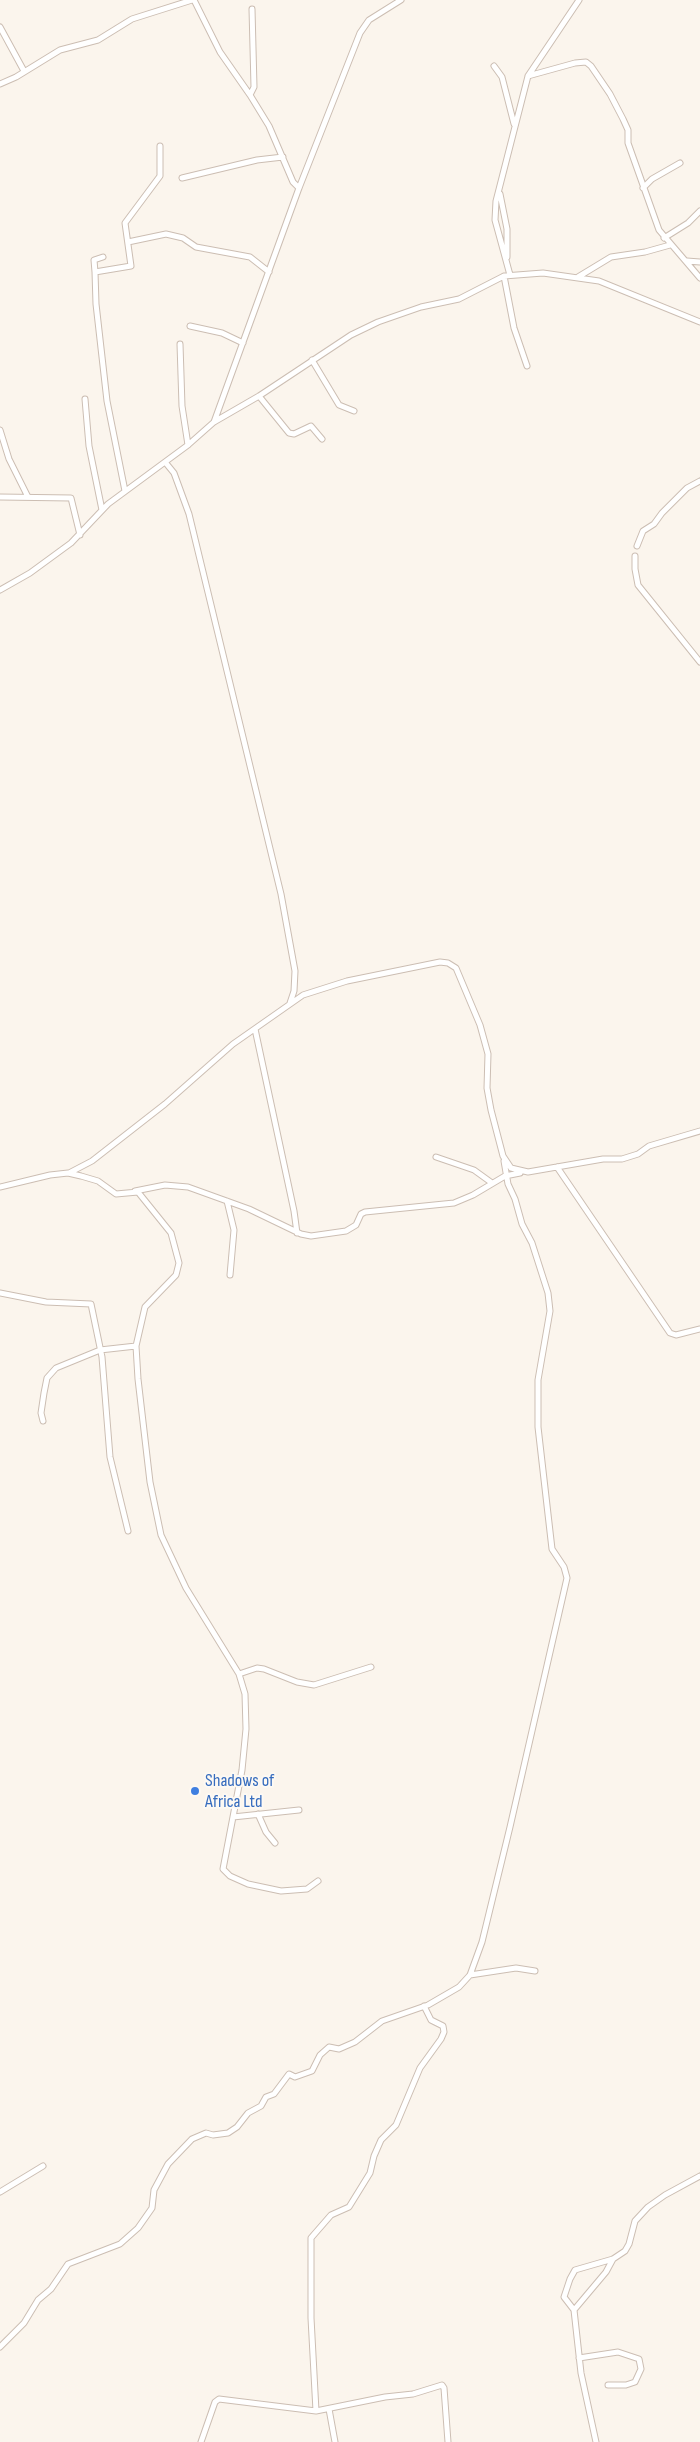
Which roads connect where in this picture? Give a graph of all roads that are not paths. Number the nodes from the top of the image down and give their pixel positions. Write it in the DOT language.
graph roads {
  1 [pos="193,0"];
  2 [pos="401,0"];
  3 [pos="578,0"];
  4 [pos="252,10"];
  5 [pos="0,27"];
  6 [pos="494,66"];
  7 [pos="24,71"];
  8 [pos="528,76"];
  9 [pos="0,84"];
  10 [pos="250,95"];
  11 [pos="514,127"];
  12 [pos="160,146"];
  13 [pos="282,157"];
  14 [pos="680,164"];
  15 [pos="182,178"];
  16 [pos="299,188"];
  17 [pos="644,188"];
  18 [pos="499,193"];
  19 [pos="700,211"];
  20 [pos="664,238"];
  21 [pos="128,242"];
  22 [pos="670,244"];
  23 [pos="103,258"];
  24 [pos="507,260"];
  25 [pos="687,261"];
  26 [pos="700,262"];
  27 [pos="95,272"];
  28 [pos="269,272"];
  29 [pos="507,275"];
  30 [pos="578,277"];
  31 [pos="700,278"];
  32 [pos="700,322"];
  33 [pos="190,326"];
  34 [pos="243,343"];
  35 [pos="180,344"];
  36 [pos="312,360"];
  37 [pos="527,366"];
  38 [pos="259,396"];
  39 [pos="85,399"];
  40 [pos="354,411"];
  41 [pos="214,422"];
  42 [pos="0,430"];
  43 [pos="322,439"];
  44 [pos="188,444"];
  45 [pos="3,449"];
  46 [pos="165,462"];
  47 [pos="700,481"];
  48 [pos="125,491"];
  49 [pos="0,497"];
  50 [pos="28,497"];
  51 [pos="102,510"];
  52 [pos="80,535"];
  53 [pos="637,546"];
  54 [pos="635,556"];
  55 [pos="0,590"];
  56 [pos="700,662"];
  57 [pos="290,1004"];
  58 [pos="255,1029"];
  59 [pos="700,1131"];
  60 [pos="436,1157"];
  61 [pos="504,1161"];
  62 [pos="557,1167"];
  63 [pos="523,1172"];
  64 [pos="68,1173"];
  65 [pos="505,1176"];
  66 [pos="492,1183"];
  67 [pos="0,1187"];
  68 [pos="134,1191"];
  69 [pos="227,1201"];
  70 [pos="297,1233"];
  71 [pos="230,1275"];
  72 [pos="0,1292"];
  73 [pos="700,1329"];
  74 [pos="136,1346"];
  75 [pos="100,1350"];
  76 [pos="43,1421"];
  77 [pos="128,1531"];
  78 [pos="371,1668"];
  79 [pos="239,1674"];
  80 [pos="299,1810"];
  81 [pos="258,1814"];
  82 [pos="233,1817"];
  83 [pos="275,1842"];
  84 [pos="318,1881"];
  85 [pos="535,1971"];
  86 [pos="470,1975"];
  87 [pos="424,2006"];
  88 [pos="43,2166"];
  89 [pos="700,2176"];
  90 [pos="0,2192"];
  91 [pos="613,2259"];
  92 [pos="574,2310"];
  93 [pos="0,2346"];
  94 [pos="579,2358"];
  95 [pos="608,2385"];
  96 [pos="329,2409"];
  97 [pos="316,2411"];
  98 [pos="201,2442"];
  99 [pos="335,2442"];
  100 [pos="448,2442"];
  101 [pos="596,2442"];
  1 -- 7 [label="street"];
  1 -- 10 [label="street"];
  2 -- 16 [label="street"];
  3 -- 8 [label="street"];
  4 -- 10 [label="street"];
  5 -- 7 [label="street"];
  6 -- 11 [label="street"];
  7 -- 9 [label="street"];
  8 -- 11 [label="street"];
  8 -- 17 [label="street"];
  10 -- 13 [label="street"];
  11 -- 18 [label="street"];
  12 -- 21 [label="street"];
  13 -- 15 [label="street"];
  13 -- 16 [label="street"];
  14 -- 17 [label="street"];
  16 -- 28 [label="street"];
  17 -- 20 [label="street"];
  18 -- 24 [label="street"];
  18 -- 24 [label="street"];
  19 -- 20 [label="street"];
  20 -- 22 [label="street"];
  21 -- 27 [label="street"];
  21 -- 28 [label="street"];
  22 -- 25 [label="street"];
  22 -- 30 [label="street"];
  23 -- 27 [label="street"];
  24 -- 29 [label="street"];
  25 -- 26 [label="street"];
  25 -- 31 [label="street"];
  27 -- 48 [label="street"];
  28 -- 34 [label="street"];
  29 -- 30 [label="street"];
  29 -- 36 [label="street"];
  29 -- 37 [label="street"];
  30 -- 32 [label="street"];
  33 -- 34 [label="street"];
  34 -- 41 [label="street"];
  35 -- 44 [label="street"];
  36 -- 38 [label="street"];
  36 -- 40 [label="street"];
  38 -- 41 [label="street"];
  38 -- 43 [label="street"];
  39 -- 51 [label="street"];
  41 -- 44 [label="street"];
  42 -- 45 [label="street"];
  44 -- 46 [label="street"];
  45 -- 50 [label="street"];
  46 -- 48 [label="street"];
  46 -- 57 [label="street"];
  47 -- 53 [label="street"];
  48 -- 51 [label="street"];
  49 -- 50 [label="street"];
  50 -- 52 [label="street"];
  51 -- 52 [label="street"];
  52 -- 55 [label="street"];
  54 -- 56 [label="street"];
  57 -- 58 [label="street"];
  57 -- 61 [label="street"];
  58 -- 64 [label="street"];
  58 -- 70 [label="street"];
  59 -- 62 [label="street"];
  60 -- 66 [label="street"];
  61 -- 63 [label="street"];
  61 -- 65 [label="street"];
  62 -- 63 [label="street"];
  62 -- 73 [label="street"];
  63 -- 65 [label="street"];
  64 -- 67 [label="street"];
  64 -- 68 [label="street"];
  65 -- 66 [label="street"];
  65 -- 86 [label="street"];
  66 -- 70 [label="street"];
  68 -- 69 [label="street"];
  68 -- 74 [label="street"];
  69 -- 70 [label="street"];
  69 -- 71 [label="street"];
  72 -- 75 [label="street"];
  74 -- 75 [label="street"];
  74 -- 79 [label="street"];
  75 -- 76 [label="street"];
  75 -- 77 [label="street"];
  78 -- 79 [label="street"];
  79 -- 82 [label="street"];
  80 -- 81 [label="street"];
  81 -- 82 [label="street"];
  81 -- 83 [label="street"];
  82 -- 84 [label="street"];
  85 -- 86 [label="street"];
  86 -- 87 [label="street"];
  87 -- 93 [label="street"];
  87 -- 97 [label="street"];
  88 -- 90 [label="street"];
  89 -- 91 [label="street"];
  91 -- 92 [label="street"];
  91 -- 92 [label="street"];
  92 -- 94 [label="street"];
  94 -- 95 [label="street"];
  94 -- 101 [label="street"];
  96 -- 97 [label="street"];
  96 -- 99 [label="street"];
  96 -- 100 [label="street"];
  97 -- 98 [label="street"];
}
